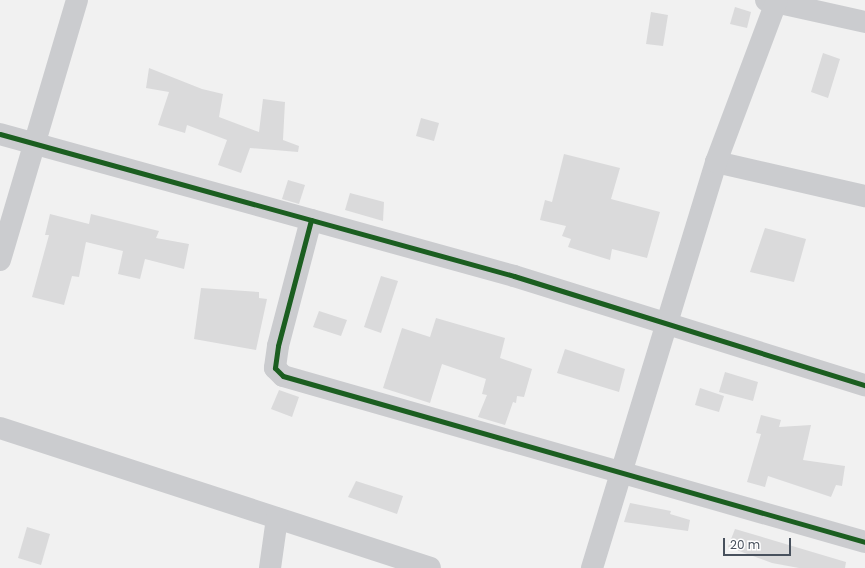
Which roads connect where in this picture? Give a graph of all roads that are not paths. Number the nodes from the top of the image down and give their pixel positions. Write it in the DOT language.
graph roads {
  1 [pos="78,0"];
  2 [pos="773,1"];
  3 [pos="865,22"];
  4 [pos="0,134"];
  5 [pos="34,142"];
  6 [pos="716,162"];
  7 [pos="865,196"];
  8 [pos="311,220"];
  9 [pos="0,260"];
  10 [pos="667,324"];
  11 [pos="865,384"];
  12 [pos="0,428"];
  13 [pos="622,473"];
  14 [pos="277,518"];
  15 [pos="865,542"];
  16 [pos="270,568"];
  17 [pos="430,568"];
  18 [pos="592,568"];
  1 -- 5 [label="street"];
  2 -- 3 [label="street"];
  2 -- 6 [label="street"];
  4 -- 5 [label="street"];
  5 -- 8 [label="street"];
  5 -- 9 [label="street"];
  6 -- 7 [label="street"];
  6 -- 10 [label="street"];
  8 -- 10 [label="street"];
  8 -- 13 [label="street"];
  10 -- 11 [label="street"];
  10 -- 13 [label="street"];
  12 -- 14 [label="street"];
  13 -- 15 [label="street"];
  13 -- 18 [label="street"];
  14 -- 16 [label="street"];
  14 -- 17 [label="street"];
}
